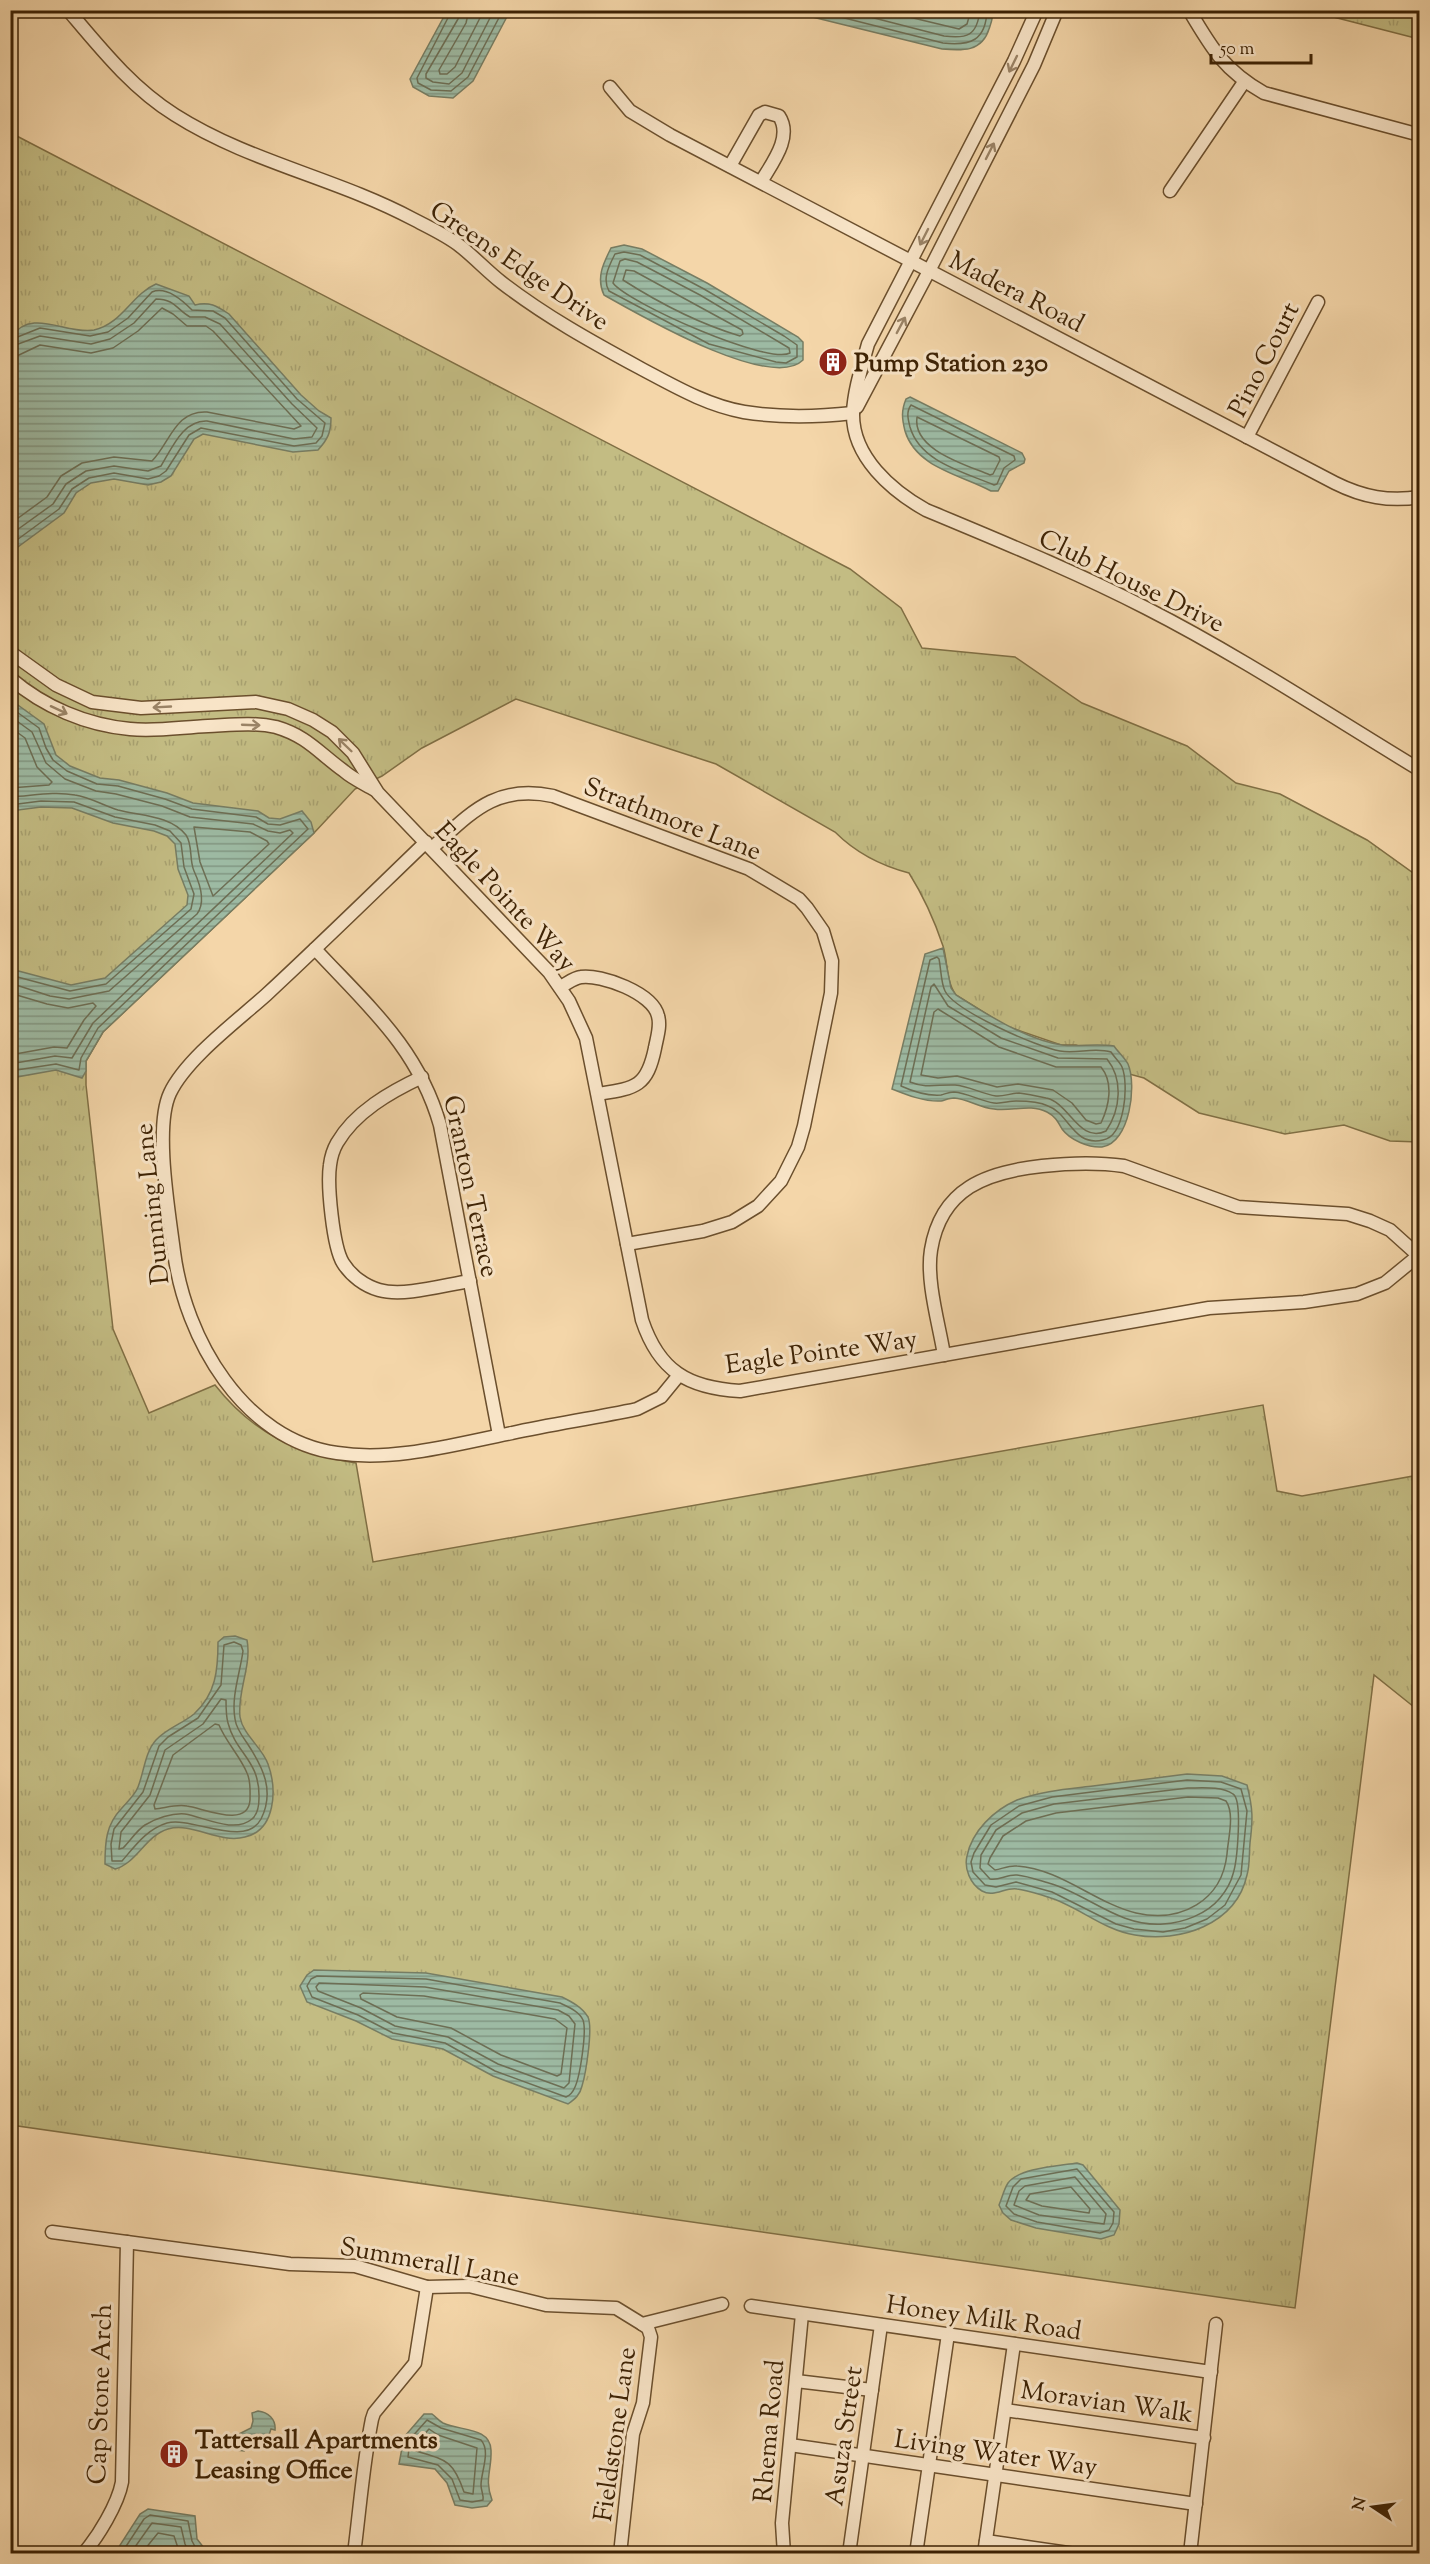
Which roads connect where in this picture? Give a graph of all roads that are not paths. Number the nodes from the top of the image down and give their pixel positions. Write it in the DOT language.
graph roads {
  1 [pos="68,10"];
  2 [pos="1037,10"];
  3 [pos="1057,10"];
  4 [pos="1189,10"];
  5 [pos="1244,82"];
  6 [pos="610,87"];
  7 [pos="1419,135"];
  8 [pos="730,166"];
  9 [pos="761,182"];
  10 [pos="1170,191"];
  11 [pos="911,262"];
  12 [pos="929,271"];
  13 [pos="1318,302"];
  14 [pos="853,413"];
  15 [pos="1247,437"];
  16 [pos="1419,497"];
  17 [pos="10,652"];
  18 [pos="10,678"];
  19 [pos="1419,770"];
  20 [pos="378,793"];
  21 [pos="429,845"];
  22 [pos="315,949"];
  23 [pos="560,987"];
  24 [pos="422,1077"];
  25 [pos="598,1094"];
  26 [pos="627,1244"];
  27 [pos="1419,1257"];
  28 [pos="470,1281"];
  29 [pos="944,1355"];
  30 [pos="679,1375"];
  31 [pos="500,1435"];
  32 [pos="52,2232"];
  33 [pos="127,2242"];
  34 [pos="427,2287"];
  35 [pos="722,2304"];
  36 [pos="752,2306"];
  37 [pos="802,2314"];
  38 [pos="642,2324"];
  39 [pos="1216,2324"];
  40 [pos="881,2325"];
  41 [pos="948,2334"];
  42 [pos="1014,2344"];
  43 [pos="1211,2372"];
  44 [pos="796,2381"];
  45 [pos="872,2390"];
  46 [pos="1005,2410"];
  47 [pos="1204,2438"];
  48 [pos="790,2445"];
  49 [pos="863,2456"];
  50 [pos="928,2465"];
  51 [pos="995,2475"];
  52 [pos="1196,2504"];
  53 [pos="985,2547"];
  54 [pos="93,2548"];
  55 [pos="83,2553"];
  56 [pos="354,2553"];
  57 [pos="620,2553"];
  58 [pos="784,2553"];
  59 [pos="849,2553"];
  60 [pos="916,2553"];
  61 [pos="1075,2553"];
  62 [pos="1190,2553"];
  1 -- 14 [label="street, Greens Edge Drive"];
  2 -- 11 [label="street, Club House Drive, one-way"];
  12 -- 3 [label="street, one-way"];
  4 -- 5 [label="street"];
  5 -- 7 [label="street"];
  5 -- 10 [label="street"];
  6 -- 8 [label="street, Madera Road"];
  8 -- 9 [label="street, Madera Road"];
  8 -- 9 [label="street"];
  9 -- 11 [label="street, Madera Road"];
  11 -- 12 [label="street, Madera Road"];
  11 -- 14 [label="street, Club House Drive"];
  14 -- 12 [label="street, one-way"];
  12 -- 15 [label="street, Madera Road"];
  13 -- 15 [label="street, Pino Court"];
  14 -- 19 [label="street, Club House Drive"];
  15 -- 16 [label="street, Madera Road"];
  20 -- 17 [label="street, Eagle Pointe Way, one-way"];
  18 -- 20 [label="street, Eagle Pointe Way, one-way"];
  20 -- 21 [label="street, Eagle Pointe Way"];
  21 -- 22 [label="street, Dunning Lane"];
  21 -- 23 [label="street, Eagle Pointe Way"];
  21 -- 26 [label="street, Strathmore Lane"];
  22 -- 24 [label="street, Granton Terrace"];
  22 -- 31 [label="street, Dunning Lane"];
  23 -- 25 [label="street, Eagle Pointe Way"];
  23 -- 25 [label="street"];
  24 -- 28 [label="street, Granton Terrace"];
  24 -- 28 [label="street"];
  25 -- 26 [label="street, Eagle Pointe Way"];
  26 -- 30 [label="street, Eagle Pointe Way"];
  27 -- 29 [label="street, Eagle Pointe Way"];
  27 -- 29 [label="street"];
  28 -- 31 [label="street, Granton Terrace"];
  29 -- 30 [label="street, Eagle Pointe Way"];
  30 -- 31 [label="street, Dunning Lane"];
  32 -- 33 [label="street, Summerall Lane"];
  33 -- 34 [label="street, Summerall Lane"];
  33 -- 54 [label="street, Cap Stone Arch"];
  34 -- 38 [label="street, Summerall Lane"];
  34 -- 56 [label="street"];
  35 -- 38 [label="street"];
  36 -- 37 [label="street, Honey Milk Road"];
  37 -- 40 [label="street, Honey Milk Road"];
  37 -- 44 [label="street, Rhema Road"];
  38 -- 57 [label="street, Fieldstone Lane"];
  39 -- 43 [label="street"];
  40 -- 41 [label="street, Honey Milk Road"];
  40 -- 45 [label="street, Asuza Street"];
  41 -- 42 [label="street, Honey Milk Road"];
  41 -- 50 [label="street"];
  42 -- 43 [label="street, Honey Milk Road"];
  42 -- 46 [label="street"];
  43 -- 47 [label="street"];
  44 -- 45 [label="street"];
  44 -- 48 [label="street, Rhema Road"];
  45 -- 49 [label="street, Asuza Street"];
  46 -- 47 [label="street, Moravian Walk"];
  46 -- 51 [label="street"];
  47 -- 52 [label="street"];
  48 -- 49 [label="street, Living Water Way"];
  48 -- 58 [label="street, Rhema Road"];
  49 -- 50 [label="street, Living Water Way"];
  49 -- 59 [label="street, Asuza Street"];
  50 -- 51 [label="street, Living Water Way"];
  50 -- 60 [label="street"];
  51 -- 52 [label="street, Living Water Way"];
  51 -- 53 [label="street"];
  52 -- 62 [label="street"];
  53 -- 61 [label="street"];
  54 -- 55 [label="street, Cap Stone Arch"];
}
